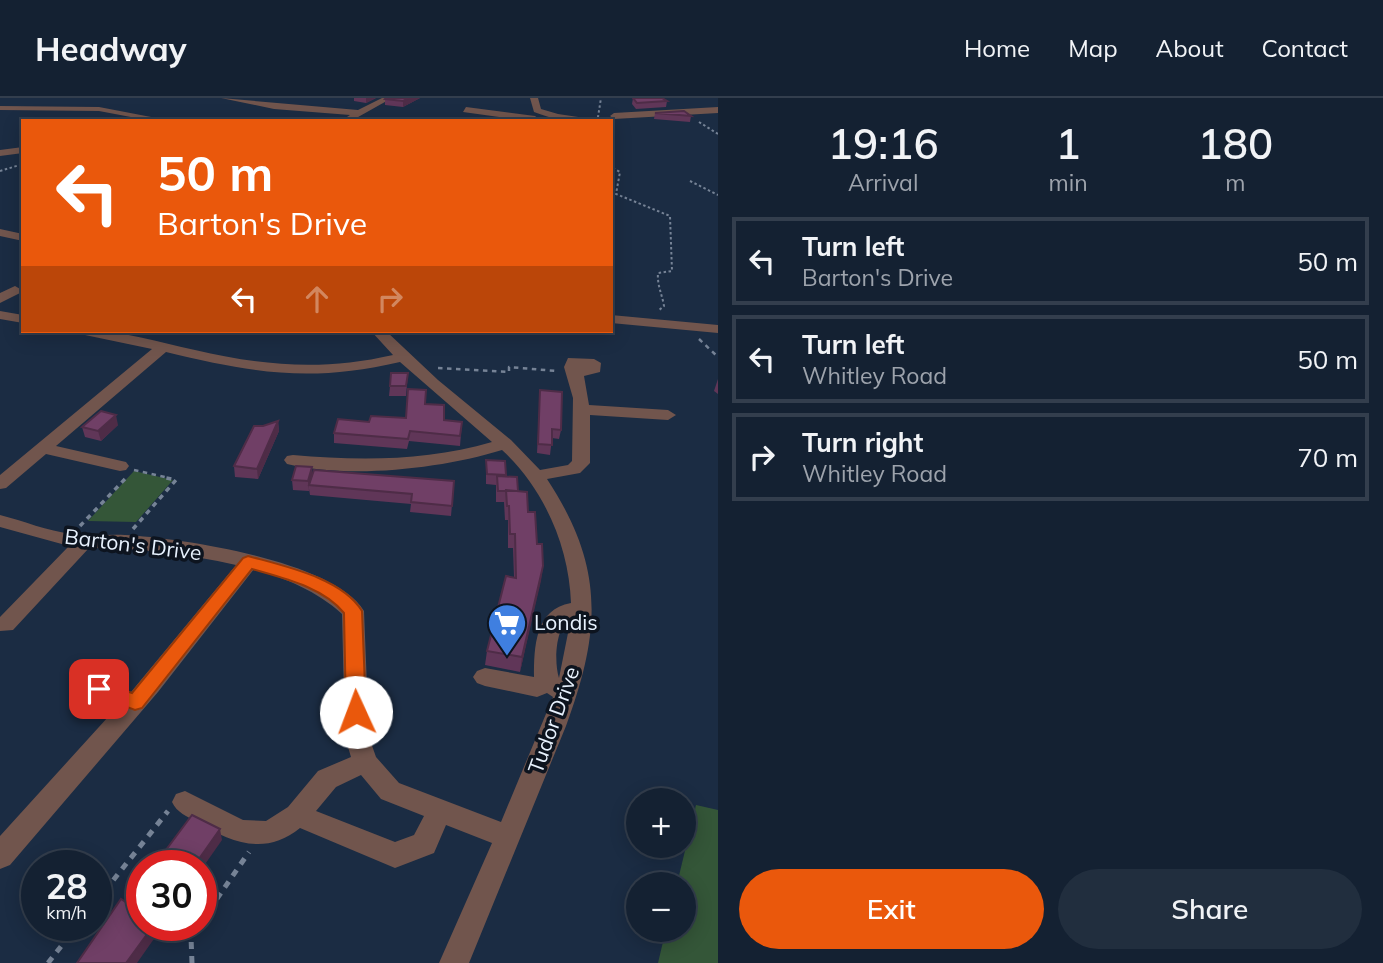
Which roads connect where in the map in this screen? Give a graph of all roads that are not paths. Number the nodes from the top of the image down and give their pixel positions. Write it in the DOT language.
graph roads {
  1 [pos="225,98"];
  2 [pos="388,98"];
  3 [pos="535,101"];
  4 [pos="708,102"];
  5 [pos="718,104"];
  6 [pos="560,105"];
  7 [pos="0,108"];
  8 [pos="102,110"];
  9 [pos="466,110"];
  10 [pos="718,110"];
  11 [pos="359,113"];
  12 [pos="547,115"];
  13 [pos="614,116"];
  14 [pos="581,118"];
  15 [pos="87,119"];
  16 [pos="156,119"];
  17 [pos="348,119"];
  18 [pos="529,119"];
  19 [pos="538,119"];
  20 [pos="21,150"];
  21 [pos="0,153"];
  22 [pos="0,232"];
  23 [pos="21,237"];
  24 [pos="15,290"];
  25 [pos="0,299"];
  26 [pos="0,315"];
  27 [pos="21,319"];
  28 [pos="613,319"];
  29 [pos="718,330"];
  30 [pos="95,333"];
  31 [pos="380,333"];
  32 [pos="163,347"];
  33 [pos="407,362"];
  34 [pos="577,373"];
  35 [pos="580,409"];
  36 [pos="668,415"];
  37 [pos="505,444"];
  38 [pos="42,448"];
  39 [pos="293,460"];
  40 [pos="127,468"];
  41 [pos="536,476"];
  42 [pos="0,484"];
  43 [pos="0,522"];
  44 [pos="76,541"];
  45 [pos="248,562"];
  46 [pos="582,610"];
  47 [pos="5,625"];
  48 [pos="485,677"];
  49 [pos="546,681"];
  50 [pos="99,689"];
  51 [pos="566,694"];
  52 [pos="135,703"];
  53 [pos="365,762"];
  54 [pos="185,802"];
  55 [pos="439,811"];
  56 [pos="297,815"];
  57 [pos="509,837"];
  58 [pos="0,856"];
  59 [pos="454,963"];
  1 -- 11 [label="street"];
  2 -- 11 [label="street"];
  3 -- 6 [label="street"];
  3 -- 12 [label="street"];
  4 -- 5 [label="street"];
  7 -- 8 [label="street"];
  8 -- 15 [label="street"];
  8 -- 16 [label="street"];
  9 -- 18 [label="street"];
  10 -- 13 [label="street"];
  11 -- 17 [label="street"];
  12 -- 14 [label="street"];
  12 -- 19 [label="street"];
  20 -- 21 [label="street"];
  22 -- 23 [label="street"];
  24 -- 25 [label="street"];
  26 -- 27 [label="street"];
  28 -- 29 [label="street"];
  30 -- 32 [label="street"];
  31 -- 33 [label="street, Tudor Drive"];
  32 -- 33 [label="street"];
  32 -- 38 [label="street"];
  33 -- 37 [label="street, Tudor Drive"];
  34 -- 35 [label="street"];
  35 -- 36 [label="street"];
  35 -- 41 [label="street"];
  37 -- 39 [label="street"];
  37 -- 41 [label="street, Tudor Drive"];
  38 -- 40 [label="street"];
  38 -- 42 [label="street"];
  41 -- 46 [label="street, Tudor Drive"];
  43 -- 44 [label="street, Barton's Drive"];
  44 -- 45 [label="street, Barton's Drive"];
  44 -- 47 [label="street"];
  45 -- 52 [label="street"];
  45 -- 53 [label="street, Barton's Drive"];
  46 -- 49 [label="street"];
  46 -- 51 [label="street, Tudor Drive"];
  48 -- 49 [label="street"];
  49 -- 51 [label="street"];
  50 -- 52 [label="street"];
  51 -- 57 [label="street, Tudor Drive"];
  52 -- 58 [label="street"];
  53 -- 55 [label="street, Barton's Drive"];
  53 -- 56 [label="street"];
  54 -- 56 [label="street"];
  55 -- 56 [label="street"];
  55 -- 57 [label="street, Barton's Drive"];
  57 -- 59 [label="street, Tudor Drive"];
}
